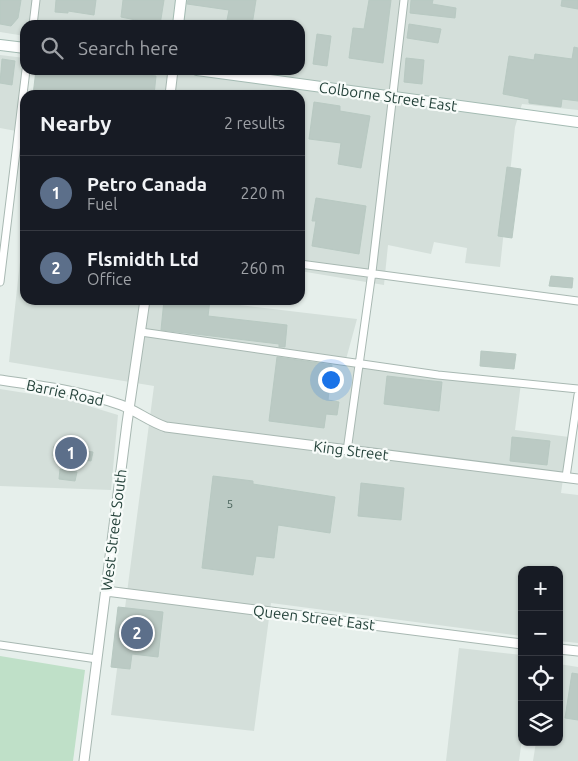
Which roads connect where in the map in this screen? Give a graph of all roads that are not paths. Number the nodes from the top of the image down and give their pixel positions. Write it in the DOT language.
graph roads {
  1 [pos="36,0"];
  2 [pos="181,0"];
  3 [pos="404,0"];
  4 [pos="34,20"];
  5 [pos="179,20"];
  6 [pos="0,45"];
  7 [pos="20,47"];
  8 [pos="25,75"];
  9 [pos="172,75"];
  10 [pos="232,75"];
  11 [pos="24,90"];
  12 [pos="171,90"];
  13 [pos="392,98"];
  14 [pos="20,120"];
  15 [pos="578,122"];
  16 [pos="0,209"];
  17 [pos="9,211"];
  18 [pos="305,265"];
  19 [pos="372,272"];
  20 [pos="0,282"];
  21 [pos="578,300"];
  22 [pos="144,305"];
  23 [pos="141,332"];
  24 [pos="358,362"];
  25 [pos="0,380"];
  26 [pos="578,389"];
  27 [pos="578,394"];
  28 [pos="129,408"];
  29 [pos="347,451"];
  30 [pos="566,477"];
  31 [pos="578,479"];
  32 [pos="106,591"];
  33 [pos="518,643"];
  34 [pos="0,645"];
  35 [pos="563,649"];
  36 [pos="578,651"];
  37 [pos="98,659"];
  38 [pos="84,761"];
  1 -- 4 [label="street"];
  2 -- 5 [label="main road"];
  3 -- 13 [label="street"];
  6 -- 7 [label="main road"];
  8 -- 11 [label="street"];
  9 -- 12 [label="street"];
  10 -- 13 [label="main road, Colborne Street East"];
  13 -- 15 [label="main road, Colborne Street East"];
  13 -- 19 [label="street"];
  14 -- 17 [label="street"];
  16 -- 17 [label="street"];
  17 -- 20 [label="street"];
  18 -- 19 [label="street"];
  19 -- 21 [label="street"];
  19 -- 24 [label="street"];
  22 -- 23 [label="street, West Street South"];
  23 -- 24 [label="street"];
  23 -- 28 [label="street, West Street South"];
  24 -- 26 [label="street"];
  24 -- 29 [label="street"];
  25 -- 28 [label="street, Barrie Road"];
  27 -- 30 [label="street"];
  28 -- 29 [label="street, King Street"];
  28 -- 32 [label="street, West Street South"];
  29 -- 30 [label="street, King Street"];
  30 -- 31 [label="street, King Street"];
  32 -- 33 [label="street, Queen Street East"];
  32 -- 37 [label="street, West Street South"];
  34 -- 37 [label="street"];
  35 -- 36 [label="street"];
  37 -- 38 [label="street, West Street South"];
}
